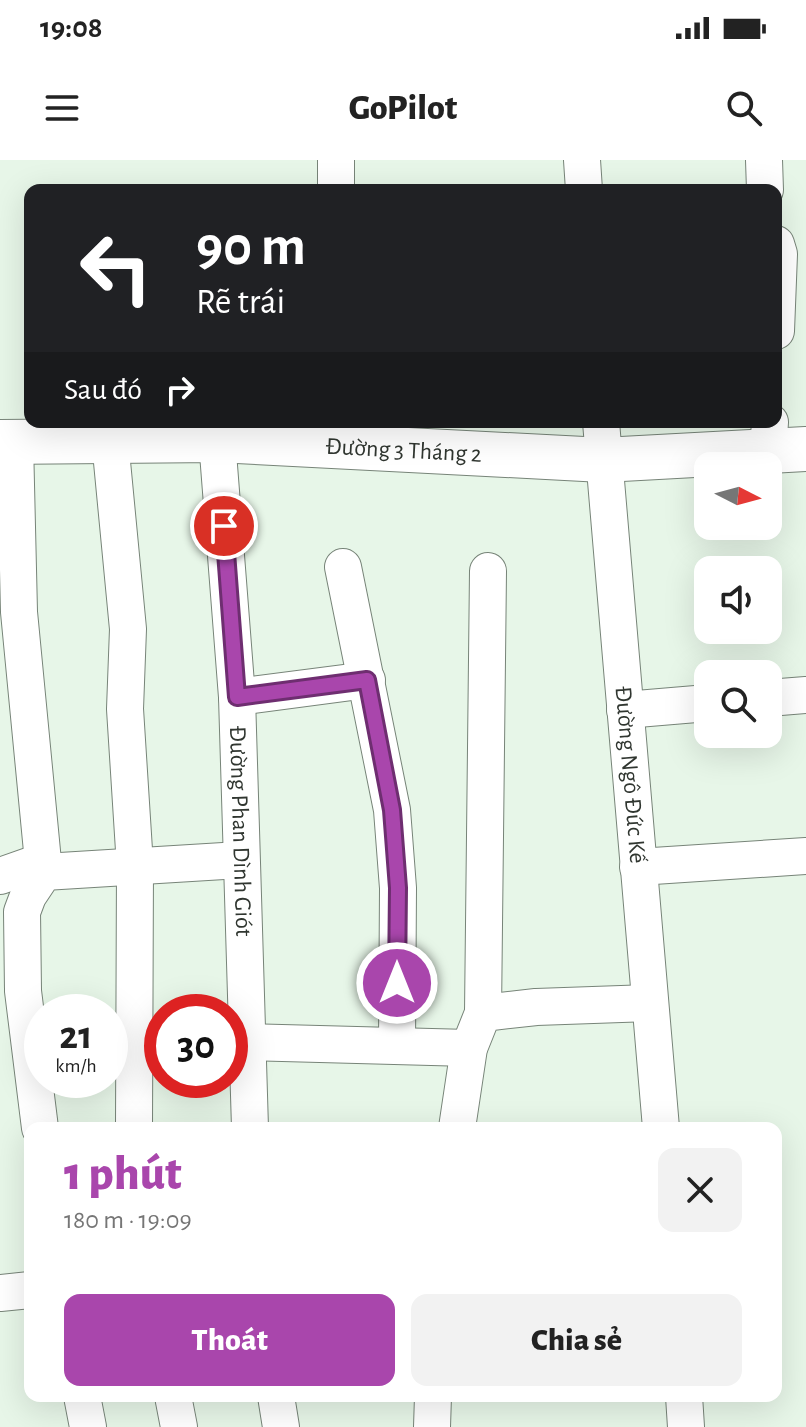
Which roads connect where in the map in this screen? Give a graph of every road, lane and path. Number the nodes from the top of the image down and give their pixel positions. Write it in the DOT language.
graph roads {
  1 [pos="336,160"];
  2 [pos="582,160"];
  3 [pos="764,160"];
  4 [pos="336,184"];
  5 [pos="584,184"];
  6 [pos="765,184"];
  7 [pos="331,434"];
  8 [pos="217,440"];
  9 [pos="110,441"];
  10 [pos="602,441"];
  11 [pos="781,441"];
  12 [pos="8,442"];
  13 [pos="343,567"];
  14 [pos="488,571"];
  15 [pos="367,680"];
  16 [pos="806,695"];
  17 [pos="237,697"];
  18 [pos="782,697"];
  19 [pos="694,704"];
  20 [pos="625,710"];
  21 [pos="806,856"];
  22 [pos="240,860"];
  23 [pos="135,866"];
  24 [pos="44,867"];
  25 [pos="638,867"];
  26 [pos="0,876"];
  27 [pos="244,994"];
  28 [pos="650,1003"];
  29 [pos="483,1013"];
  30 [pos="248,1042"];
  31 [pos="397,1046"];
  32 [pos="469,1048"];
  33 [pos="248,1085"];
  34 [pos="39,1122"];
  35 [pos="134,1122"];
  36 [pos="250,1122"];
  37 [pos="458,1122"];
  38 [pos="660,1122"];
  39 [pos="24,1291"];
  40 [pos="0,1293"];
  41 [pos="83,1402"];
  42 [pos="174,1402"];
  43 [pos="277,1402"];
  44 [pos="433,1402"];
  45 [pos="684,1402"];
  46 [pos="88,1427"];
  47 [pos="179,1427"];
  48 [pos="281,1427"];
  49 [pos="432,1427"];
  50 [pos="686,1427"];
  1 -- 4 [label="street"];
  2 -- 5 [label="street"];
  3 -- 6 [label="street"];
  7 -- 8 [label="main road, Đường 3 Tháng 2"];
  7 -- 10 [label="main road, Đường 3 Tháng 2"];
  8 -- 9 [label="main road, Đường 3 Tháng 2"];
  8 -- 17 [label="street, Đường Phan Dình Giót"];
  9 -- 12 [label="main road, Đường 3 Tháng 2"];
  9 -- 23 [label="street"];
  10 -- 11 [label="main road, Đường 3 Tháng 2"];
  10 -- 20 [label="street, Đường Ngô Đức Kế"];
  12 -- 24 [label="street"];
  13 -- 15 [label="street"];
  14 -- 29 [label="street"];
  15 -- 17 [label="street"];
  15 -- 31 [label="street"];
  16 -- 18 [label="street"];
  17 -- 22 [label="street, Đường Phan Dình Giót"];
  19 -- 20 [label="street"];
  20 -- 25 [label="street, Đường Ngô Đức Kế"];
  21 -- 25 [label="street"];
  22 -- 23 [label="street"];
  22 -- 27 [label="street, Đường Phan Dình Giót"];
  23 -- 24 [label="street"];
  23 -- 35 [label="street"];
  24 -- 26 [label="street"];
  24 -- 34 [label="street"];
  25 -- 28 [label="street, Đường Ngô Đức Kế"];
  28 -- 29 [label="street"];
  28 -- 38 [label="street, Đường Ngô Đức Kế"];
  29 -- 32 [label="street"];
  30 -- 31 [label="street"];
  31 -- 32 [label="street"];
  32 -- 37 [label="street"];
  33 -- 36 [label="street, Đường Phan Dình Giót"];
  39 -- 40 [label="street"];
  41 -- 46 [label="street"];
  42 -- 47 [label="street"];
  43 -- 48 [label="street"];
  44 -- 49 [label="street"];
  45 -- 50 [label="street"];
}
